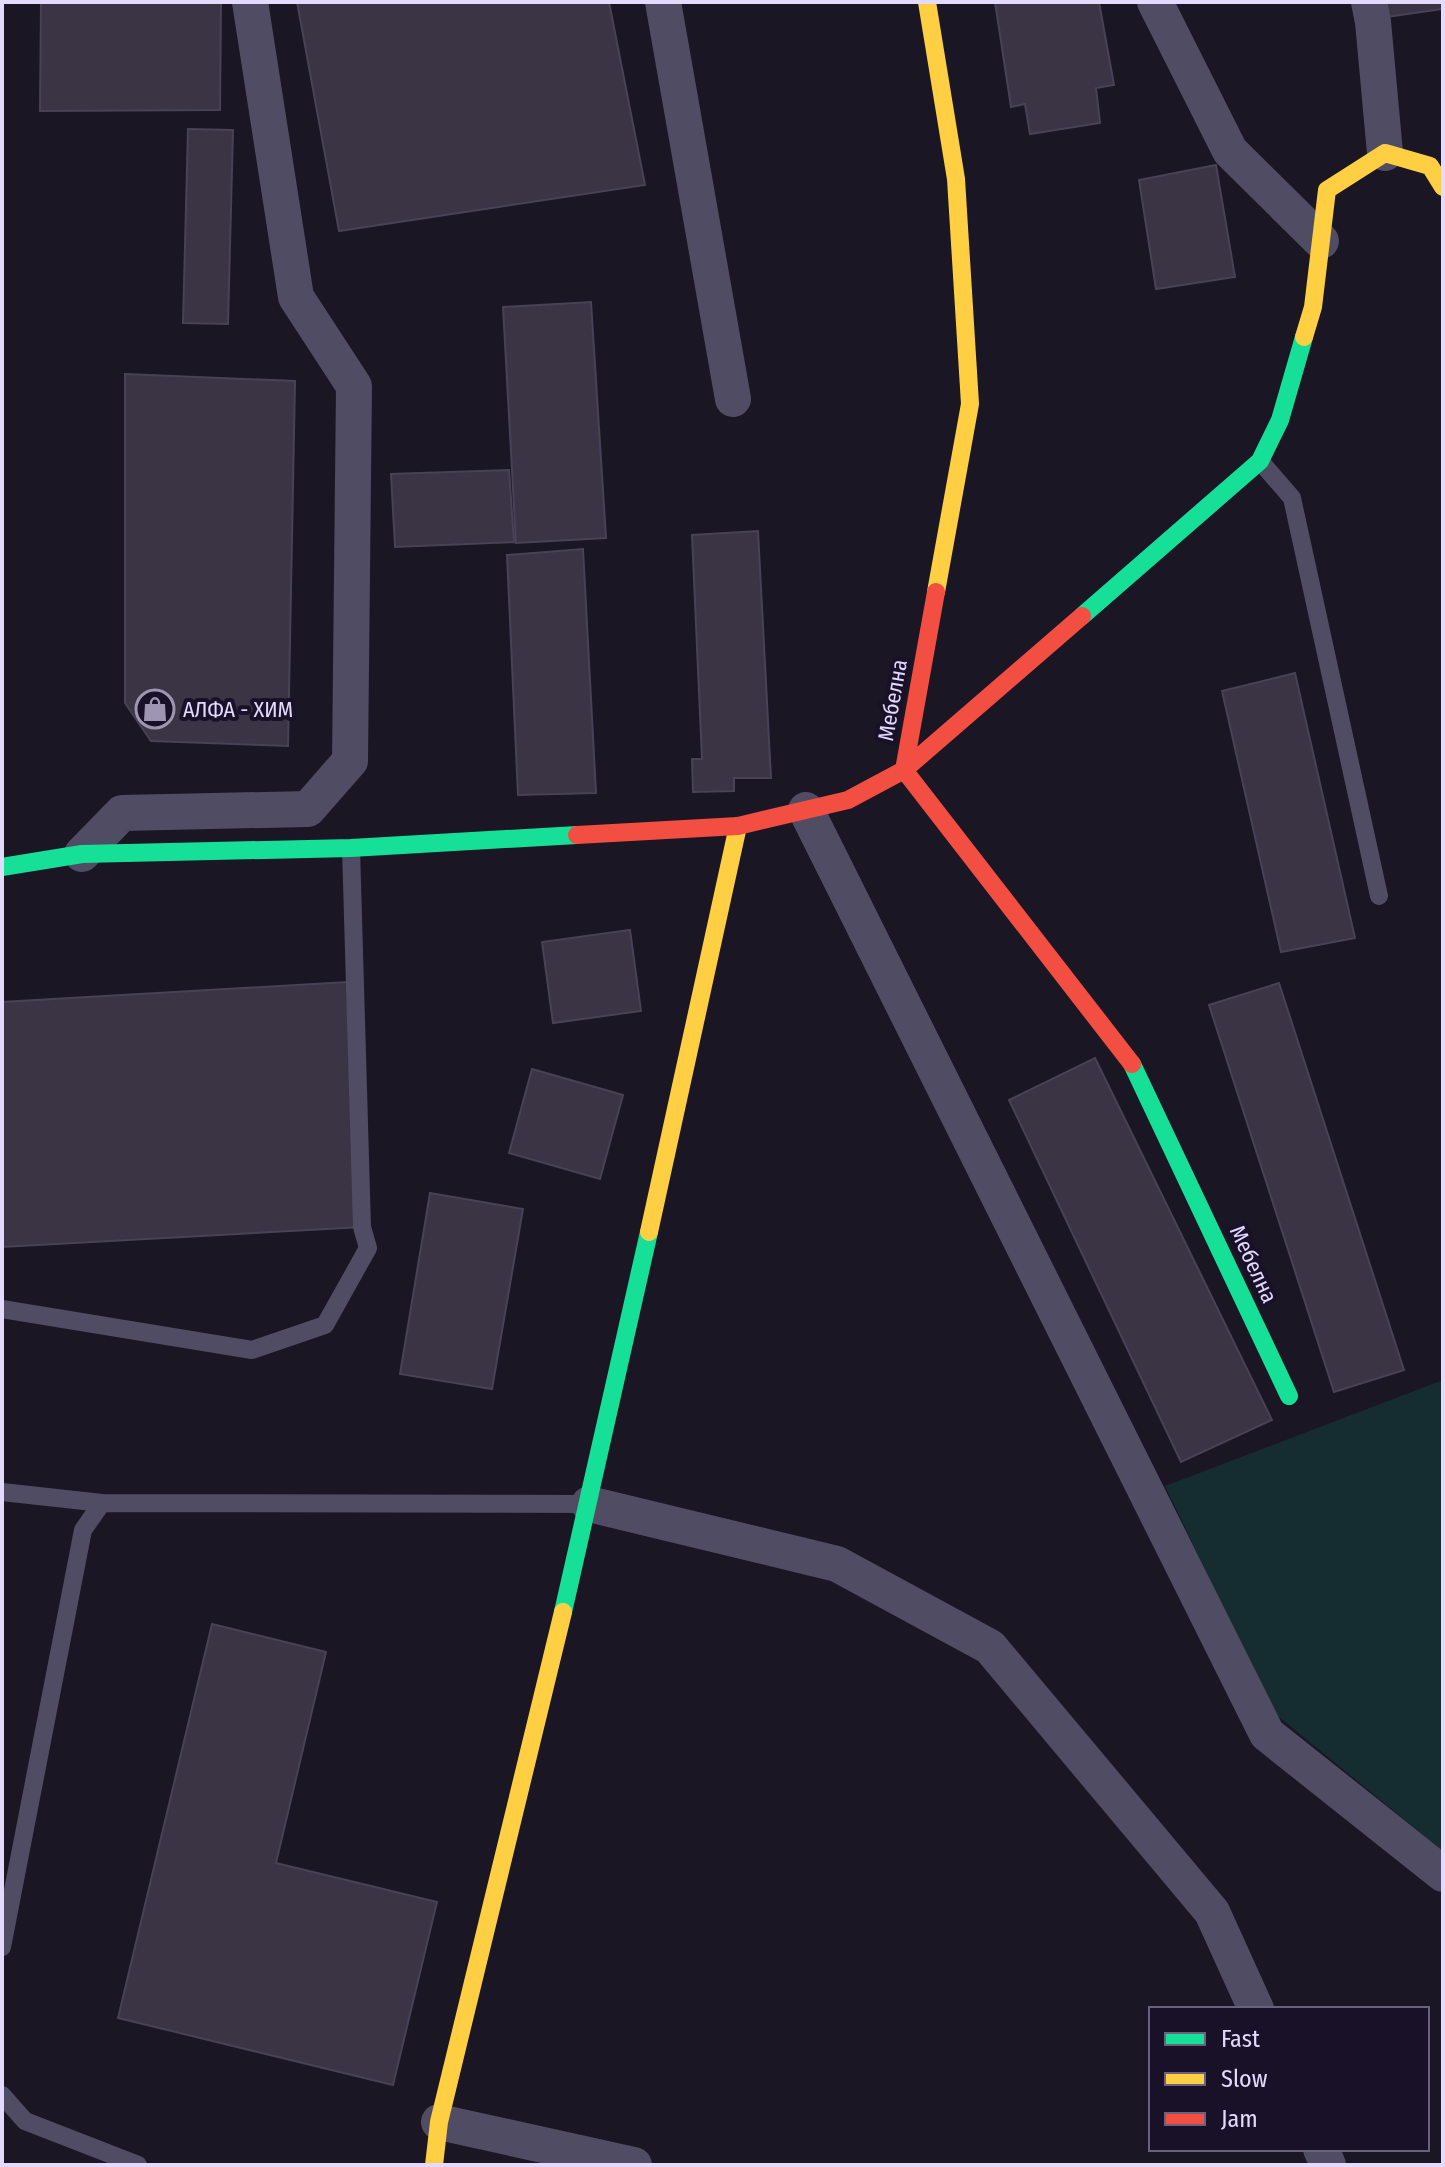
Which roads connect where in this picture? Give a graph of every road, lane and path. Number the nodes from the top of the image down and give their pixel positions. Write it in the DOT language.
graph roads {
  1 [pos="250,2"];
  2 [pos="663,2"];
  3 [pos="927,2"];
  4 [pos="1155,2"];
  5 [pos="1369,2"];
  6 [pos="1385,153"];
  7 [pos="1443,187"];
  8 [pos="1321,241"];
  9 [pos="733,399"];
  10 [pos="1260,461"];
  11 [pos="904,770"];
  12 [pos="806,810"];
  13 [pos="738,826"];
  14 [pos="351,848"];
  15 [pos="82,854"];
  16 [pos="2,867"];
  17 [pos="1379,896"];
  18 [pos="2,1309"];
  19 [pos="1289,1396"];
  20 [pos="2,1492"];
  21 [pos="102,1503"];
  22 [pos="589,1504"];
  23 [pos="1443,1874"];
  24 [pos="2,1947"];
  25 [pos="1255,2007"];
  26 [pos="2,2095"];
  27 [pos="439,2122"];
  28 [pos="138,2165"];
  29 [pos="434,2165"];
  30 [pos="634,2165"];
  1 -- 15 [label="street"];
  2 -- 9 [label="street"];
  3 -- 11 [label="street, Мебелна"];
  4 -- 8 [label="street"];
  5 -- 6 [label="street"];
  6 -- 7 [label="street"];
  6 -- 8 [label="street"];
  8 -- 10 [label="street"];
  10 -- 11 [label="street"];
  10 -- 17 [label="lane"];
  11 -- 12 [label="street"];
  11 -- 19 [label="street, Мебелна"];
  12 -- 13 [label="street"];
  12 -- 23 [label="street"];
  13 -- 14 [label="street"];
  13 -- 22 [label="street"];
  14 -- 15 [label="street"];
  14 -- 18 [label="lane"];
  15 -- 16 [label="street"];
  20 -- 21 [label="lane"];
  21 -- 22 [label="lane"];
  21 -- 24 [label="lane"];
  22 -- 25 [label="street"];
  22 -- 27 [label="street"];
  26 -- 28 [label="lane"];
  27 -- 29 [label="street"];
  27 -- 30 [label="street"];
}
